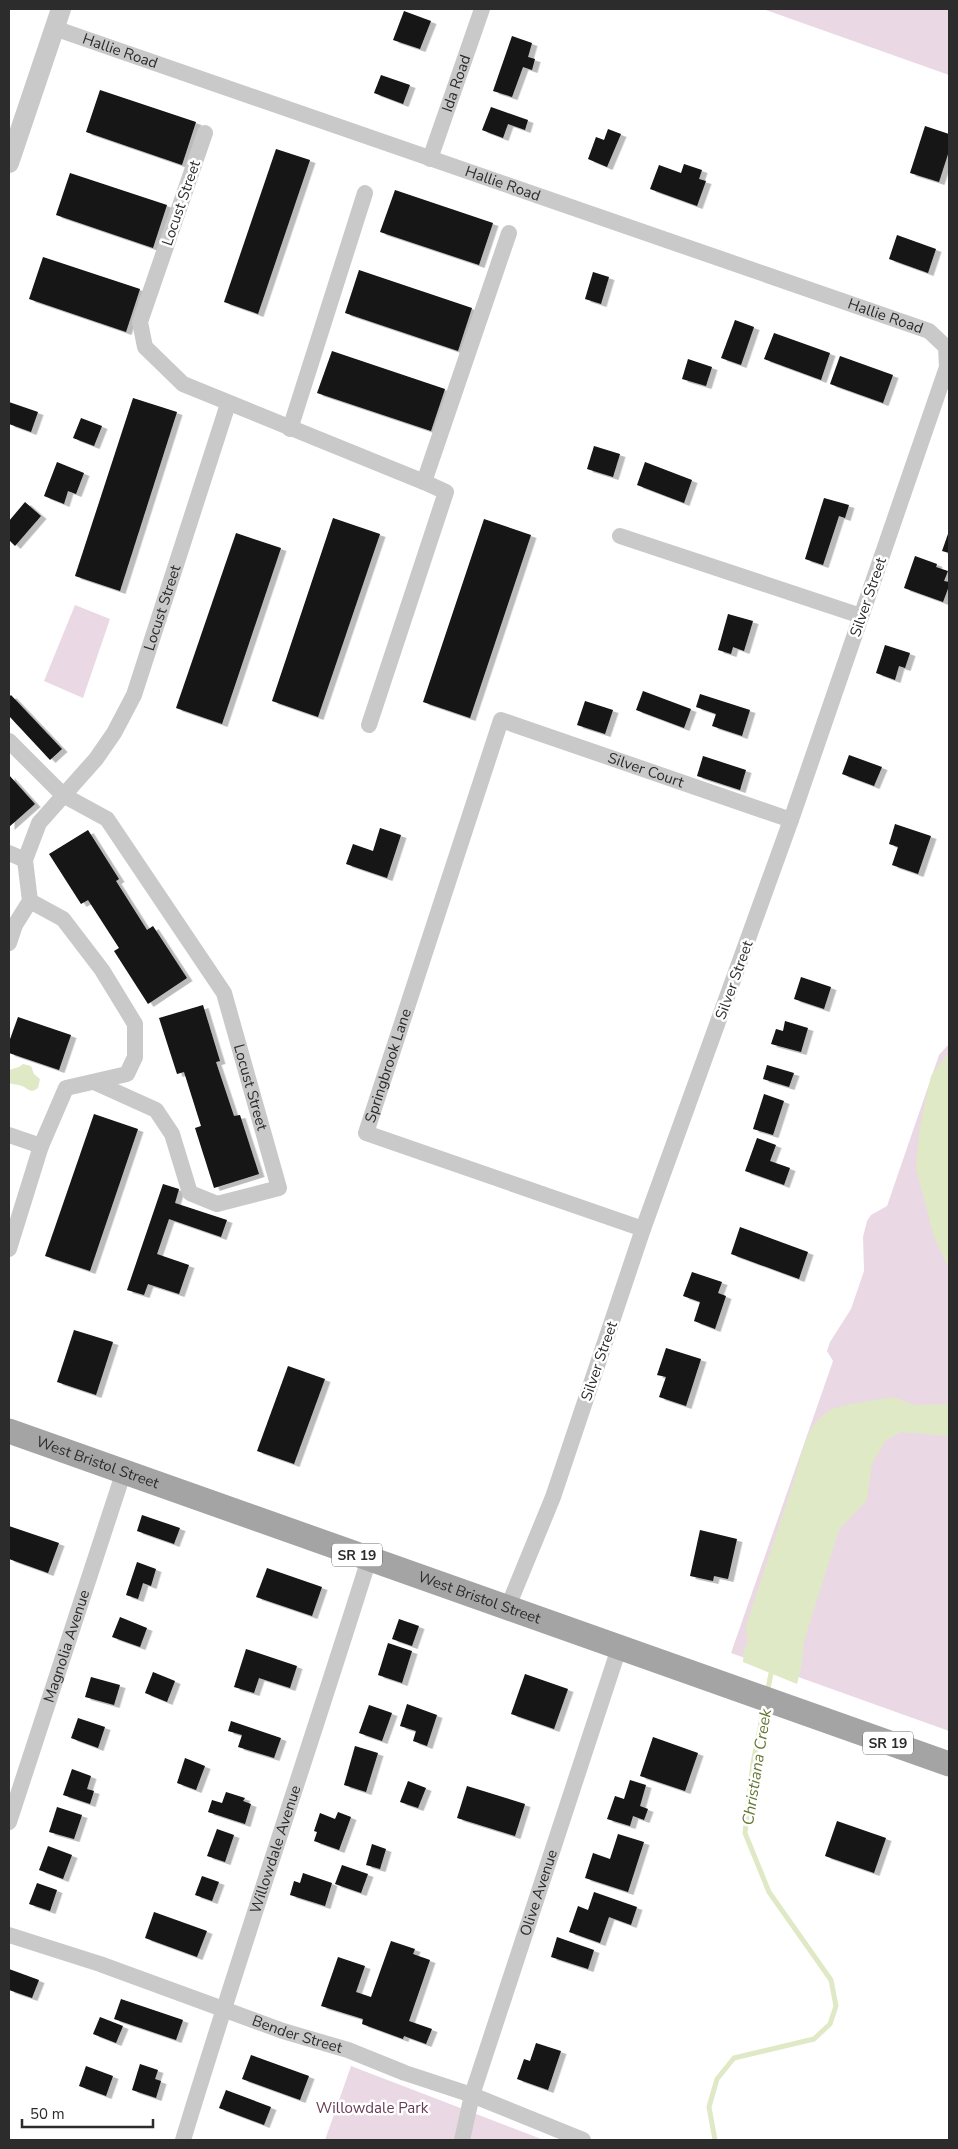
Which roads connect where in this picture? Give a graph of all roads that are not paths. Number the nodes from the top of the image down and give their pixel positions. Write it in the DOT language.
graph roads {
  1 [pos="61,9"];
  2 [pos="482,9"];
  3 [pos="54,28"];
  4 [pos="205,134"];
  5 [pos="430,159"];
  6 [pos="9,163"];
  7 [pos="365,192"];
  8 [pos="509,234"];
  9 [pos="946,347"];
  10 [pos="228,404"];
  11 [pos="290,429"];
  12 [pos="424,482"];
  13 [pos="620,536"];
  14 [pos="861,616"];
  15 [pos="501,720"];
  16 [pos="369,725"];
  17 [pos="9,741"];
  18 [pos="63,795"];
  19 [pos="791,820"];
  20 [pos="9,854"];
  21 [pos="25,860"];
  22 [pos="30,901"];
  23 [pos="9,943"];
  24 [pos="94,1082"];
  25 [pos="9,1135"];
  26 [pos="41,1146"];
  27 [pos="643,1229"];
  28 [pos="9,1248"];
  29 [pos="9,1431"];
  30 [pos="124,1471"];
  31 [pos="369,1559"];
  32 [pos="507,1609"];
  33 [pos="619,1648"];
  34 [pos="949,1764"];
  35 [pos="9,1822"];
  36 [pos="9,1935"];
  37 [pos="223,2008"];
  38 [pos="472,2095"];
  39 [pos="183,2140"];
  40 [pos="462,2140"];
  41 [pos="583,2140"];
  1 -- 3 [label="street"];
  2 -- 5 [label="street, Ida Road"];
  3 -- 5 [label="street, Hallie Road"];
  3 -- 6 [label="street"];
  4 -- 10 [label="street, Locust Street"];
  5 -- 9 [label="street, Hallie Road"];
  7 -- 11 [label="street"];
  8 -- 12 [label="street"];
  9 -- 14 [label="street, Silver Street"];
  10 -- 11 [label="street, Locust Street"];
  10 -- 18 [label="street, Locust Street"];
  11 -- 12 [label="street, Locust Street"];
  12 -- 16 [label="street, Locust Street"];
  13 -- 14 [label="street"];
  14 -- 19 [label="street, Silver Street"];
  15 -- 19 [label="street, Silver Court"];
  15 -- 27 [label="street, Springbrook Lane"];
  17 -- 18 [label="street, Locust Street"];
  18 -- 21 [label="street, Locust Street"];
  18 -- 24 [label="street, Locust Street"];
  19 -- 27 [label="street, Silver Street"];
  20 -- 21 [label="street"];
  21 -- 22 [label="street, Locust Street"];
  22 -- 23 [label="street"];
  22 -- 24 [label="street"];
  24 -- 26 [label="street"];
  25 -- 26 [label="street"];
  26 -- 28 [label="street"];
  27 -- 32 [label="street, Silver Street"];
  29 -- 30 [label="main road, West Bristol Street / SR 19"];
  30 -- 31 [label="main road, West Bristol Street / SR 19"];
  30 -- 35 [label="street, Magnolia Avenue"];
  31 -- 32 [label="main road, West Bristol Street / SR 19"];
  31 -- 37 [label="street, Willowdale Avenue"];
  32 -- 33 [label="main road, West Bristol Street / SR 19"];
  33 -- 34 [label="main road, West Bristol Street / SR 19"];
  33 -- 38 [label="street, Olive Avenue"];
  36 -- 37 [label="street, Bender Street"];
  37 -- 38 [label="street, Bender Street"];
  37 -- 39 [label="street, Willowdale Avenue"];
  38 -- 40 [label="street, Olive Avenue"];
  38 -- 41 [label="street, Bender Street"];
}
